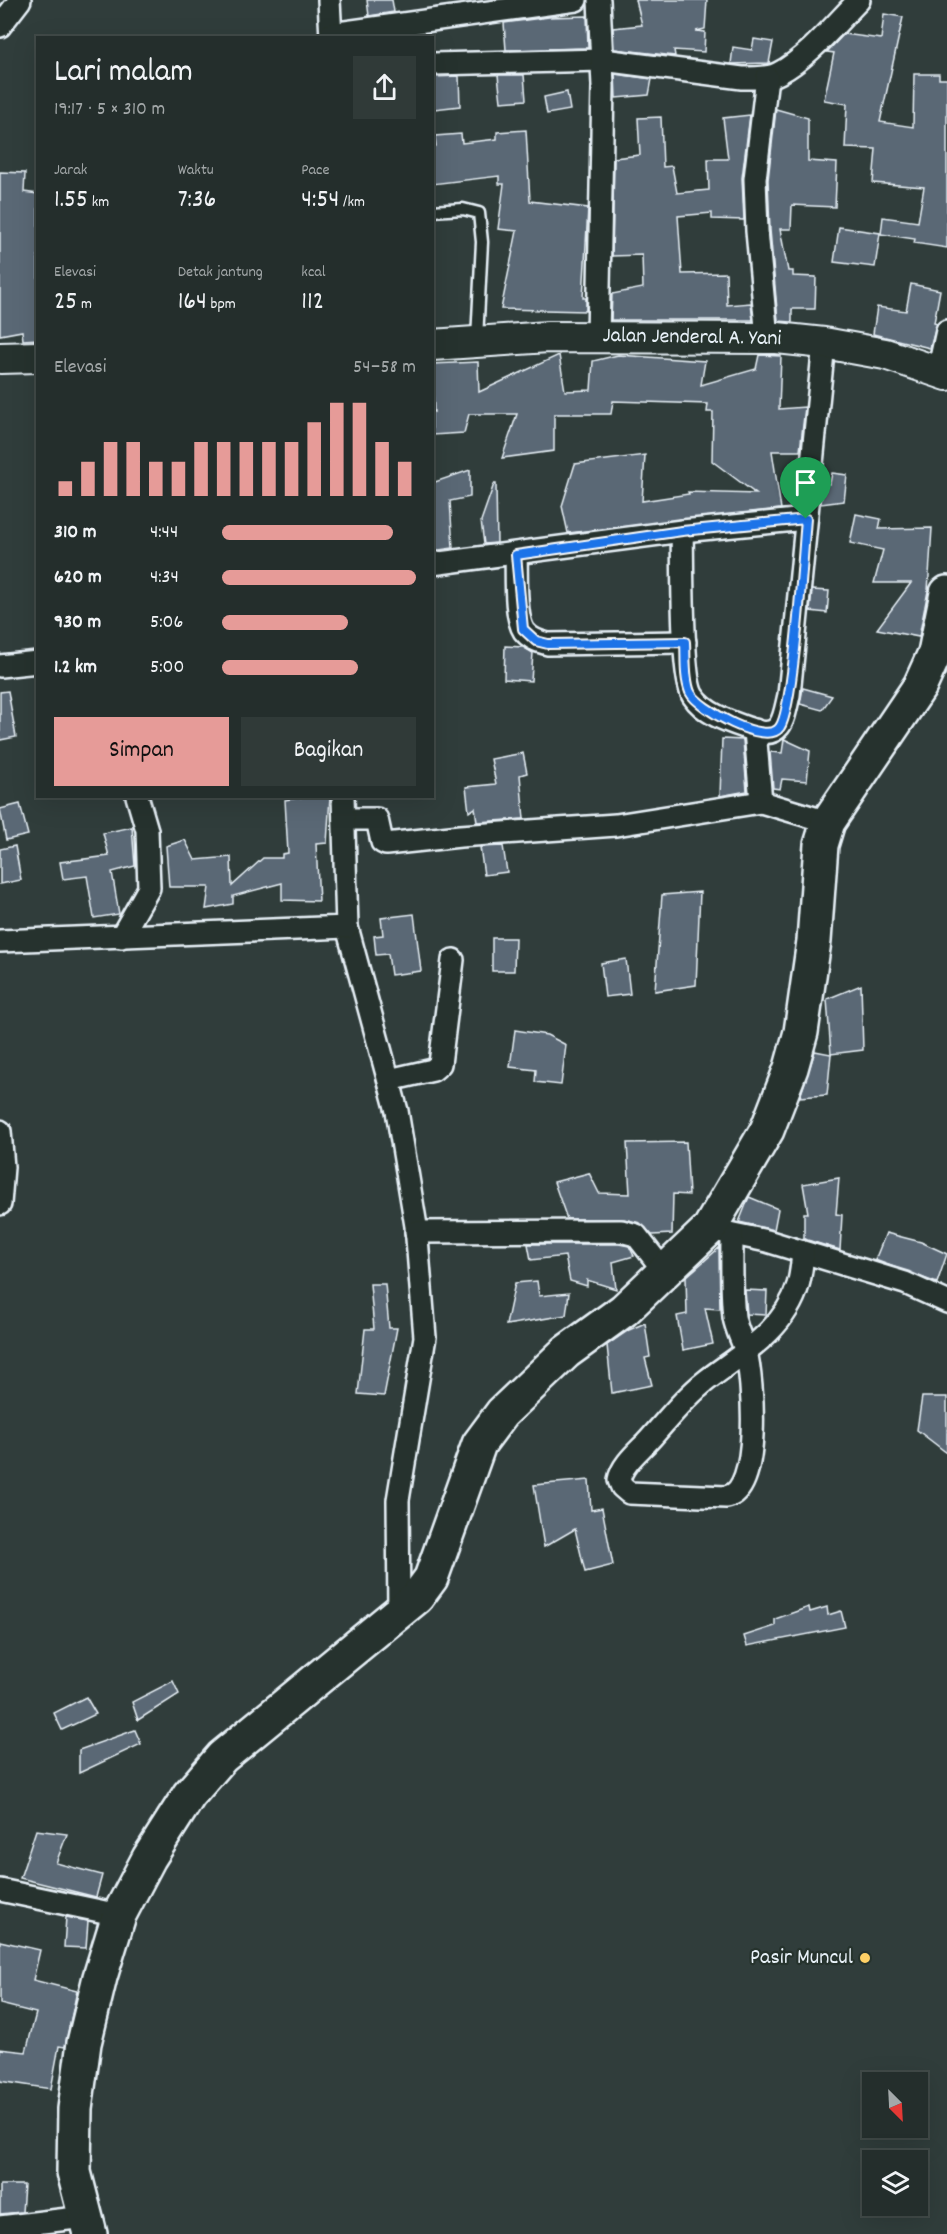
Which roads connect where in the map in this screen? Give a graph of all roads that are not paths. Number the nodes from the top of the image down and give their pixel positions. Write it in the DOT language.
graph roads {
  1 [pos="20,0"];
  2 [pos="329,0"];
  3 [pos="576,0"];
  4 [pos="599,0"];
  5 [pos="859,0"];
  6 [pos="0,26"];
  7 [pos="331,36"];
  8 [pos="603,60"];
  9 [pos="434,64"];
  10 [pos="767,76"];
  11 [pos="434,211"];
  12 [pos="947,331"];
  13 [pos="598,338"];
  14 [pos="767,338"];
  15 [pos="477,342"];
  16 [pos="824,343"];
  17 [pos="434,345"];
  18 [pos="36,357"];
  19 [pos="0,358"];
  20 [pos="942,373"];
  21 [pos="806,519"];
  22 [pos="682,531"];
  23 [pos="516,555"];
  24 [pos="434,564"];
  25 [pos="947,593"];
  26 [pos="685,642"];
  27 [pos="36,662"];
  28 [pos="0,666"];
  29 [pos="755,730"];
  30 [pos="138,798"];
  31 [pos="343,798"];
  32 [pos="761,802"];
  33 [pos="344,819"];
  34 [pos="828,822"];
  35 [pos="347,927"];
  36 [pos="121,937"];
  37 [pos="0,941"];
  38 [pos="453,960"];
  39 [pos="389,1080"];
  40 [pos="0,1131"];
  41 [pos="0,1204"];
  42 [pos="721,1232"];
  43 [pos="417,1233"];
  44 [pos="803,1253"];
  45 [pos="665,1272"];
  46 [pos="947,1302"];
  47 [pos="746,1353"];
  48 [pos="399,1614"];
  49 [pos="0,1890"];
  50 [pos="119,1915"];
  51 [pos="87,2226"];
  52 [pos="0,2227"];
  1 -- 6 [label="street"];
  2 -- 7 [label="street"];
  3 -- 7 [label="street"];
  4 -- 8 [label="street"];
  5 -- 10 [label="street"];
  8 -- 9 [label="street"];
  8 -- 10 [label="street"];
  8 -- 13 [label="street"];
  10 -- 14 [label="street"];
  11 -- 15 [label="lane"];
  12 -- 20 [label="street"];
  13 -- 14 [label="main road, Jalan Jenderal A. Yani"];
  13 -- 15 [label="main road, Jalan Jenderal A. Yani"];
  14 -- 16 [label="main road, Jalan Jenderal A. Yani"];
  15 -- 17 [label="main road, Jalan Jenderal A. Yani"];
  16 -- 20 [label="main road, Jalan Jenderal A. Yani"];
  16 -- 21 [label="street"];
  18 -- 19 [label="main road"];
  21 -- 22 [label="street"];
  21 -- 29 [label="street"];
  22 -- 23 [label="street"];
  22 -- 26 [label="street"];
  23 -- 24 [label="street"];
  23 -- 26 [label="street"];
  25 -- 34 [label="highway"];
  26 -- 29 [label="street"];
  27 -- 28 [label="street"];
  29 -- 32 [label="street"];
  30 -- 36 [label="street"];
  31 -- 33 [label="street"];
  32 -- 33 [label="street"];
  32 -- 34 [label="street"];
  33 -- 35 [label="street"];
  34 -- 42 [label="highway"];
  35 -- 36 [label="street"];
  35 -- 39 [label="street"];
  36 -- 37 [label="street"];
  38 -- 39 [label="street"];
  39 -- 43 [label="street"];
  40 -- 41 [label="street"];
  42 -- 44 [label="street"];
  42 -- 45 [label="highway"];
  42 -- 47 [label="street"];
  43 -- 45 [label="street"];
  43 -- 48 [label="street"];
  44 -- 46 [label="street"];
  44 -- 47 [label="street"];
  45 -- 48 [label="highway"];
  47 -- 47 [label="street"];
  48 -- 50 [label="highway"];
  49 -- 50 [label="street"];
  50 -- 51 [label="highway"];
  51 -- 52 [label="street"];
}
